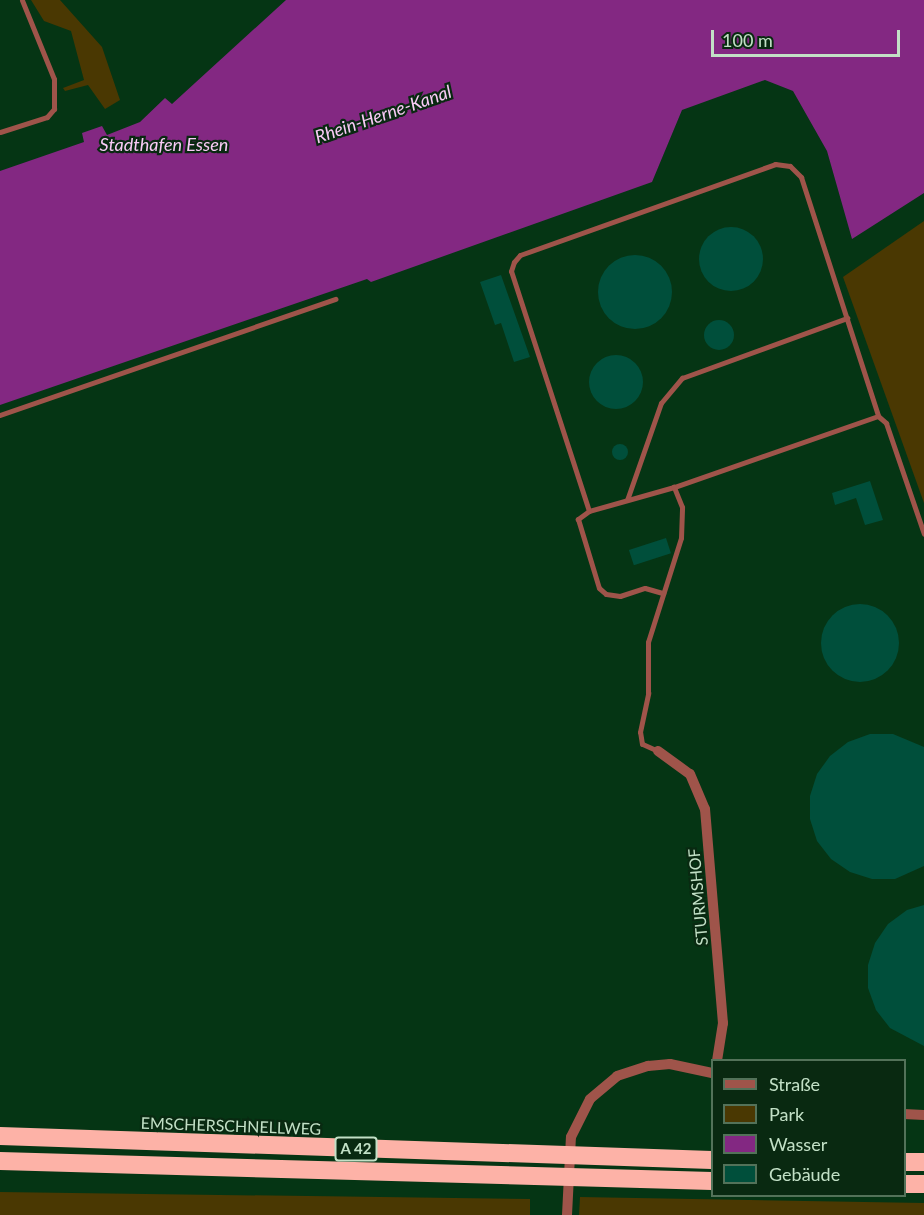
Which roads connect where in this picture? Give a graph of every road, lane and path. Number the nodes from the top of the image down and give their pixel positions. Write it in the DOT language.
graph roads {
  1 [pos="22,0"];
  2 [pos="0,132"];
  3 [pos="335,299"];
  4 [pos="847,318"];
  5 [pos="0,415"];
  6 [pos="878,416"];
  7 [pos="674,487"];
  8 [pos="627,500"];
  9 [pos="590,511"];
  10 [pos="924,534"];
  11 [pos="663,593"];
  12 [pos="658,751"];
  13 [pos="717,1059"];
  14 [pos="711,1073"];
  15 [pos="906,1114"];
  16 [pos="924,1116"];
  17 [pos="0,1136"];
  18 [pos="711,1160"];
  19 [pos="0,1161"];
  20 [pos="906,1162"];
  21 [pos="924,1162"];
  22 [pos="711,1181"];
  23 [pos="906,1184"];
  24 [pos="924,1184"];
  25 [pos="567,1215"];
  1 -- 2 [label="lane"];
  3 -- 5 [label="lane"];
  4 -- 6 [label="lane"];
  4 -- 8 [label="lane"];
  4 -- 9 [label="lane"];
  6 -- 7 [label="lane"];
  6 -- 10 [label="lane"];
  7 -- 8 [label="lane"];
  7 -- 11 [label="lane"];
  8 -- 9 [label="lane"];
  9 -- 11 [label="lane"];
  11 -- 12 [label="lane"];
  12 -- 13 [label="street, STURMSHOF"];
  14 -- 25 [label="street"];
  15 -- 16 [label="street"];
  17 -- 18 [label="highway, EMSCHERSCHNELLWEG / A 42"];
  19 -- 22 [label="highway, A 42"];
  20 -- 21 [label="highway"];
  23 -- 24 [label="highway"];
}
